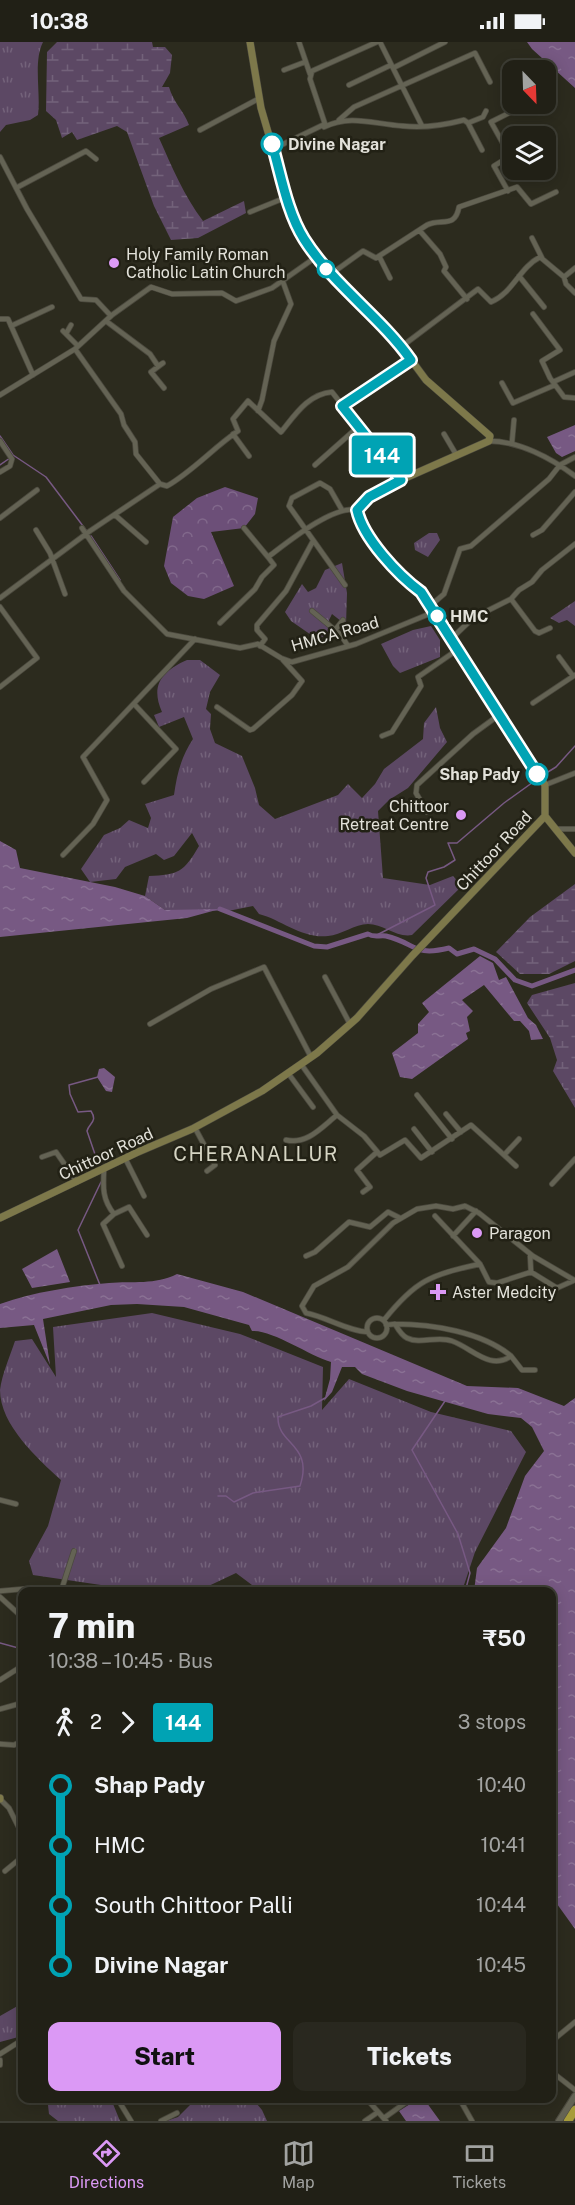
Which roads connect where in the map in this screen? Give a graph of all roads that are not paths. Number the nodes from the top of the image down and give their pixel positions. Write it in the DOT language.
graph roads {
  1 [pos="250,42"];
  2 [pos="299,42"];
  3 [pos="379,42"];
  4 [pos="445,42"];
  5 [pos="305,62"];
  6 [pos="392,66"];
  7 [pos="284,70"];
  8 [pos="310,74"];
  9 [pos="490,82"];
  10 [pos="349,85"];
  11 [pos="402,86"];
  12 [pos="260,98"];
  13 [pos="486,111"];
  14 [pos="508,114"];
  15 [pos="478,119"];
  16 [pos="339,120"];
  17 [pos="492,122"];
  18 [pos="468,123"];
  19 [pos="422,126"];
  20 [pos="324,127"];
  21 [pos="200,130"];
  22 [pos="273,149"];
  23 [pos="482,150"];
  24 [pos="0,157"];
  25 [pos="96,159"];
  26 [pos="7,173"];
  27 [pos="0,176"];
  28 [pos="16,188"];
  29 [pos="508,191"];
  30 [pos="556,192"];
  31 [pos="287,197"];
  32 [pos="250,212"];
  33 [pos="420,231"];
  34 [pos="532,238"];
  35 [pos="379,256"];
  36 [pos="316,257"];
  37 [pos="542,258"];
  38 [pos="575,268"];
  39 [pos="331,273"];
  40 [pos="519,276"];
  41 [pos="390,278"];
  42 [pos="564,278"];
  43 [pos="283,282"];
  44 [pos="575,293"];
  45 [pos="467,299"];
  46 [pos="52,307"];
  47 [pos="544,307"];
  48 [pos="533,314"];
  49 [pos="111,316"];
  50 [pos="0,319"];
  51 [pos="106,321"];
  52 [pos="71,325"];
  53 [pos="11,326"];
  54 [pos="77,347"];
  55 [pos="400,347"];
  56 [pos="411,360"];
  57 [pos="575,372"];
  58 [pos="33,375"];
  59 [pos="502,383"];
  60 [pos="554,383"];
  61 [pos="164,388"];
  62 [pos="0,395"];
  63 [pos="575,398"];
  64 [pos="342,406"];
  65 [pos="258,411"];
  66 [pos="514,420"];
  67 [pos="358,426"];
  68 [pos="233,434"];
  69 [pos="444,434"];
  70 [pos="0,441"];
  71 [pos="489,441"];
  72 [pos="512,442"];
  73 [pos="249,456"];
  74 [pos="457,456"];
  75 [pos="575,457"];
  76 [pos="315,465"];
  77 [pos="560,465"];
  78 [pos="0,472"];
  79 [pos="575,476"];
  80 [pos="401,480"];
  81 [pos="160,484"];
  82 [pos="37,490"];
  83 [pos="575,492"];
  84 [pos="342,510"];
  85 [pos="357,510"];
  86 [pos="114,515"];
  87 [pos="0,518"];
  88 [pos="82,528"];
  89 [pos="244,528"];
  90 [pos="36,531"];
  91 [pos="305,531"];
  92 [pos="86,534"];
  93 [pos="533,535"];
  94 [pos="313,541"];
  95 [pos="146,542"];
  96 [pos="575,543"];
  97 [pos="268,556"];
  98 [pos="51,560"];
  99 [pos="345,585"];
  100 [pos="65,594"];
  101 [pos="0,598"];
  102 [pos="511,598"];
  103 [pos="0,607"];
  104 [pos="432,609"];
  105 [pos="312,611"];
  106 [pos="343,620"];
  107 [pos="220,623"];
  108 [pos="550,628"];
  109 [pos="335,630"];
  110 [pos="195,639"];
  111 [pos="451,639"];
  112 [pos="260,646"];
  113 [pos="348,646"];
  114 [pos="457,650"];
  115 [pos="559,657"];
  116 [pos="281,658"];
  117 [pos="574,675"];
  118 [pos="0,687"];
  119 [pos="533,703"];
  120 [pos="135,705"];
  121 [pos="217,707"];
  122 [pos="500,715"];
  123 [pos="382,736"];
  124 [pos="575,773"];
  125 [pos="144,782"];
  126 [pos="545,785"];
  127 [pos="427,812"];
  128 [pos="545,816"];
  129 [pos="558,829"];
  130 [pos="575,829"];
  131 [pos="575,853"];
  132 [pos="63,855"];
  133 [pos="325,977"];
  134 [pos="150,1024"];
  135 [pos="350,1024"];
  136 [pos="312,1057"];
  137 [pos="301,1064"];
  138 [pos="288,1073"];
  139 [pos="417,1095"];
  140 [pos="313,1107"];
  141 [pos="446,1113"];
  142 [pos="337,1115"];
  143 [pos="195,1128"];
  144 [pos="414,1129"];
  145 [pos="461,1132"];
  146 [pos="452,1139"];
  147 [pos="519,1139"];
  148 [pos="286,1140"];
  149 [pos="377,1152"];
  150 [pos="432,1152"];
  151 [pos="505,1154"];
  152 [pos="42,1157"];
  153 [pos="125,1158"];
  154 [pos="575,1159"];
  155 [pos="516,1166"];
  156 [pos="100,1170"];
  157 [pos="207,1171"];
  158 [pos="77,1182"];
  159 [pos="552,1184"];
  160 [pos="363,1192"];
  161 [pos="144,1196"];
  162 [pos="476,1211"];
  163 [pos="114,1214"];
  164 [pos="1,1216"];
  165 [pos="435,1216"];
  166 [pos="400,1218"];
  167 [pos="147,1235"];
  168 [pos="453,1236"];
  169 [pos="530,1254"];
  170 [pos="306,1256"];
  171 [pos="480,1264"];
  172 [pos="122,1266"];
  173 [pos="531,1272"];
  174 [pos="575,1280"];
  175 [pos="385,1323"];
  176 [pos="395,1323"];
  177 [pos="368,1332"];
  178 [pos="511,1356"];
  179 [pos="535,1370"];
  180 [pos="0,1500"];
  181 [pos="16,1504"];
  182 [pos="74,1551"];
  183 [pos="64,1587"];
  184 [pos="18,1589"];
  185 [pos="0,1591"];
  186 [pos="0,1597"];
  187 [pos="18,1613"];
  188 [pos="18,1669"];
  189 [pos="0,1680"];
  190 [pos="18,1704"];
  191 [pos="0,1709"];
  192 [pos="18,1742"];
  193 [pos="0,1744"];
  194 [pos="0,1798"];
  195 [pos="18,1826"];
  196 [pos="18,1860"];
  197 [pos="5,1871"];
  198 [pos="575,2022"];
  199 [pos="556,2038"];
  200 [pos="18,2043"];
  201 [pos="0,2054"];
  202 [pos="556,2075"];
  203 [pos="575,2090"];
  204 [pos="575,2096"];
  205 [pos="120,2103"];
  206 [pos="370,2103"];
  207 [pos="406,2103"];
  208 [pos="462,2103"];
  209 [pos="575,2110"];
  210 [pos="378,2112"];
  211 [pos="177,2113"];
  212 [pos="385,2119"];
  213 [pos="131,2121"];
  214 [pos="161,2121"];
  215 [pos="365,2121"];
  216 [pos="472,2121"];
  217 [pos="559,2121"];
  218 [pos="568,2121"];
  1 -- 12 [label="main road"];
  2 -- 5 [label="street"];
  3 -- 6 [label="street"];
  3 -- 8 [label="street"];
  4 -- 6 [label="street"];
  5 -- 7 [label="street"];
  5 -- 8 [label="street"];
  6 -- 10 [label="street"];
  6 -- 11 [label="street"];
  8 -- 20 [label="street"];
  9 -- 11 [label="street"];
  11 -- 16 [label="street"];
  11 -- 19 [label="street"];
  12 -- 21 [label="street"];
  12 -- 22 [label="main road"];
  13 -- 15 [label="street"];
  14 -- 17 [label="street"];
  15 -- 17 [label="street"];
  15 -- 18 [label="street"];
  16 -- 19 [label="street"];
  16 -- 20 [label="street"];
  17 -- 29 [label="street"];
  18 -- 19 [label="street"];
  18 -- 23 [label="street"];
  20 -- 22 [label="street"];
  22 -- 31 [label="main road"];
  24 -- 26 [label="street"];
  25 -- 28 [label="street"];
  26 -- 27 [label="street"];
  26 -- 28 [label="street"];
  28 -- 49 [label="street"];
  29 -- 30 [label="street"];
  29 -- 33 [label="street"];
  31 -- 32 [label="street"];
  31 -- 36 [label="main road"];
  33 -- 35 [label="street"];
  33 -- 45 [label="street"];
  34 -- 37 [label="street"];
  35 -- 39 [label="street"];
  35 -- 41 [label="street"];
  36 -- 39 [label="main road"];
  36 -- 43 [label="street"];
  37 -- 40 [label="street"];
  37 -- 42 [label="street"];
  38 -- 42 [label="street"];
  39 -- 55 [label="main road"];
  40 -- 45 [label="street"];
  40 -- 47 [label="street"];
  42 -- 44 [label="street"];
  43 -- 49 [label="street"];
  43 -- 65 [label="street"];
  45 -- 55 [label="street"];
  46 -- 53 [label="street"];
  48 -- 60 [label="street"];
  49 -- 51 [label="street"];
  50 -- 53 [label="street"];
  51 -- 54 [label="street"];
  51 -- 61 [label="street"];
  52 -- 54 [label="street"];
  53 -- 58 [label="street"];
  54 -- 58 [label="street"];
  54 -- 81 [label="street"];
  55 -- 56 [label="main road"];
  56 -- 64 [label="street"];
  56 -- 71 [label="main road"];
  57 -- 60 [label="street"];
  58 -- 62 [label="street"];
  59 -- 60 [label="street"];
  60 -- 63 [label="street"];
  64 -- 65 [label="street"];
  64 -- 67 [label="street"];
  65 -- 68 [label="street"];
  66 -- 72 [label="street"];
  67 -- 76 [label="street"];
  67 -- 80 [label="street"];
  68 -- 73 [label="street"];
  68 -- 81 [label="street"];
  69 -- 74 [label="street"];
  70 -- 78 [label="street"];
  71 -- 72 [label="street"];
  71 -- 74 [label="main road"];
  72 -- 77 [label="street"];
  74 -- 80 [label="main road"];
  75 -- 77 [label="street"];
  77 -- 79 [label="street"];
  77 -- 104 [label="street"];
  80 -- 85 [label="main road"];
  81 -- 86 [label="street"];
  82 -- 87 [label="street"];
  83 -- 93 [label="street"];
  84 -- 85 [label="street"];
  84 -- 91 [label="street"];
  84 -- 91 [label="street"];
  85 -- 104 [label="main road"];
  86 -- 92 [label="street"];
  86 -- 95 [label="street"];
  88 -- 92 [label="street, HMCA Road"];
  89 -- 97 [label="street"];
  90 -- 98 [label="street"];
  91 -- 94 [label="street"];
  91 -- 97 [label="street"];
  92 -- 98 [label="street"];
  92 -- 110 [label="street, HMCA Road"];
  94 -- 99 [label="street"];
  94 -- 112 [label="street"];
  96 -- 102 [label="street"];
  97 -- 107 [label="street"];
  98 -- 100 [label="street"];
  98 -- 101 [label="street"];
  102 -- 108 [label="street"];
  102 -- 111 [label="street"];
  103 -- 118 [label="street"];
  104 -- 111 [label="main road"];
  104 -- 113 [label="street, HMCA Road"];
  105 -- 109 [label="street"];
  106 -- 109 [label="street"];
  109 -- 113 [label="street"];
  110 -- 112 [label="street, HMCA Road"];
  110 -- 120 [label="street"];
  111 -- 114 [label="main road"];
  112 -- 116 [label="street, HMCA Road"];
  113 -- 116 [label="street, HMCA Road"];
  114 -- 122 [label="main road"];
  114 -- 123 [label="street"];
  115 -- 117 [label="street"];
  116 -- 121 [label="street"];
  117 -- 119 [label="street"];
  120 -- 125 [label="street"];
  120 -- 132 [label="street"];
  122 -- 126 [label="main road"];
  122 -- 127 [label="street"];
  124 -- 126 [label="street"];
  126 -- 128 [label="main road, Chittoor Road"];
  128 -- 129 [label="main road"];
  128 -- 135 [label="main road, Chittoor Road"];
  129 -- 130 [label="street"];
  129 -- 131 [label="main road"];
  133 -- 135 [label="street"];
  134 -- 136 [label="street"];
  135 -- 136 [label="main road, Chittoor Road"];
  136 -- 137 [label="main road, Chittoor Road"];
  137 -- 138 [label="main road, Chittoor Road"];
  137 -- 142 [label="street"];
  138 -- 140 [label="street"];
  138 -- 143 [label="main road, Chittoor Road"];
  139 -- 146 [label="street"];
  141 -- 145 [label="street"];
  142 -- 148 [label="street"];
  142 -- 149 [label="street"];
  143 -- 153 [label="main road, Chittoor Road"];
  143 -- 157 [label="street"];
  144 -- 150 [label="street"];
  145 -- 146 [label="street"];
  145 -- 151 [label="street"];
  146 -- 150 [label="street"];
  147 -- 151 [label="street"];
  149 -- 150 [label="street"];
  149 -- 160 [label="street"];
  151 -- 155 [label="street"];
  152 -- 158 [label="street"];
  153 -- 156 [label="main road, Chittoor Road"];
  153 -- 161 [label="street"];
  154 -- 159 [label="street"];
  156 -- 158 [label="main road, Chittoor Road"];
  156 -- 163 [label="street"];
  158 -- 164 [label="main road, Chittoor Road"];
  162 -- 166 [label="street"];
  162 -- 168 [label="street"];
  162 -- 169 [label="street"];
  163 -- 167 [label="street"];
  163 -- 172 [label="street"];
  165 -- 168 [label="street"];
  166 -- 170 [label="street"];
  166 -- 177 [label="street"];
  168 -- 171 [label="street"];
  169 -- 173 [label="street"];
  169 -- 174 [label="street"];
  171 -- 173 [label="street"];
  171 -- 175 [label="street"];
  173 -- 174 [label="street"];
  175 -- 176 [label="street"];
  175 -- 177 [label="street"];
  175 -- 177 [label="street"];
  176 -- 178 [label="street"];
  176 -- 178 [label="street"];
  178 -- 179 [label="street"];
  180 -- 181 [label="street"];
  182 -- 183 [label="street"];
  184 -- 185 [label="street"];
  186 -- 187 [label="street"];
  188 -- 189 [label="street"];
  190 -- 191 [label="street"];
  192 -- 193 [label="street"];
  194 -- 195 [label="street"];
  196 -- 197 [label="street"];
  198 -- 199 [label="street"];
  200 -- 201 [label="street"];
  202 -- 203 [label="street"];
  204 -- 217 [label="street"];
  205 -- 213 [label="street"];
  206 -- 210 [label="street"];
  207 -- 212 [label="street"];
  208 -- 216 [label="street"];
  209 -- 218 [label="highway"];
  210 -- 212 [label="street"];
  210 -- 215 [label="street"];
  211 -- 214 [label="street"];
}
